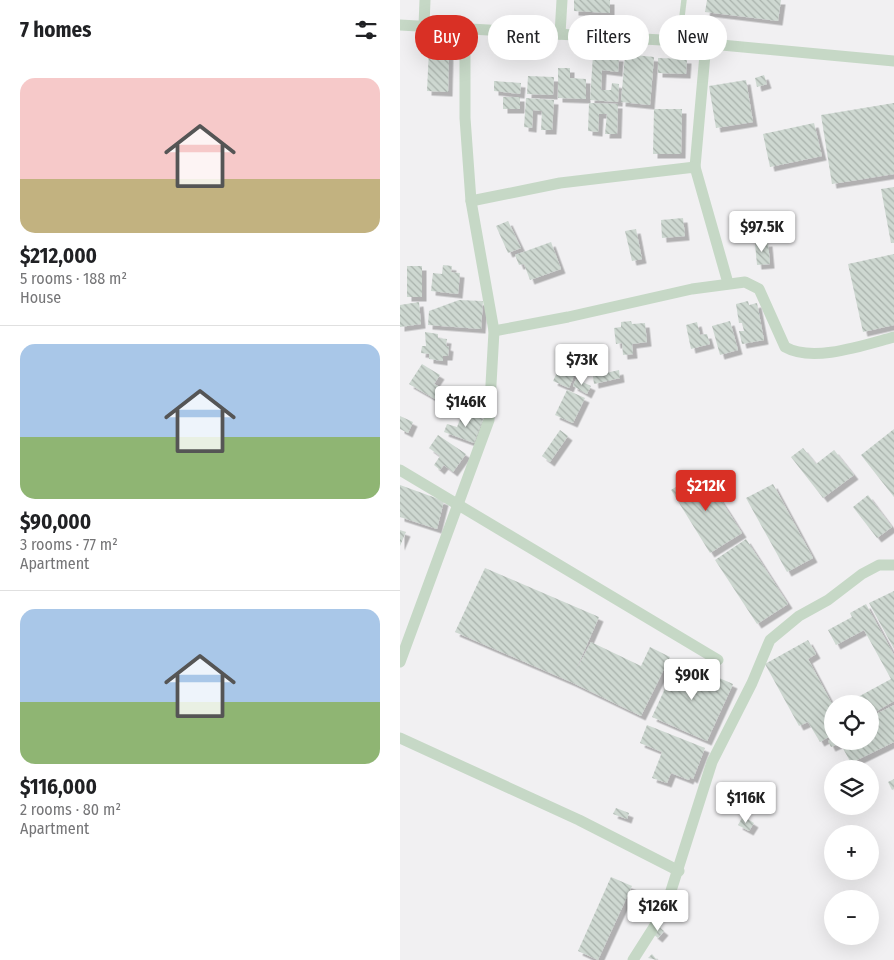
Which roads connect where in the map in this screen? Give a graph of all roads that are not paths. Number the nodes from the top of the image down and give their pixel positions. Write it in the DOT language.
graph roads {
  1 [pos="425,0"];
  2 [pos="562,0"];
  3 [pos="684,0"];
  4 [pos="424,15"];
  5 [pos="682,15"];
  6 [pos="400,25"];
  7 [pos="415,26"];
  8 [pos="478,30"];
  9 [pos="560,34"];
  10 [pos="659,40"];
  11 [pos="727,45"];
  12 [pos="465,60"];
  13 [pos="704,60"];
  14 [pos="894,61"];
  15 [pos="695,167"];
  16 [pos="472,200"];
  17 [pos="728,284"];
  18 [pos="494,331"];
  19 [pos="894,337"];
  20 [pos="400,470"];
  21 [pos="459,504"];
  22 [pos="894,564"];
  23 [pos="718,660"];
  24 [pos="400,662"];
  25 [pos="400,738"];
  26 [pos="679,871"];
  27 [pos="633,960"];
  1 -- 4 [label="street"];
  2 -- 9 [label="street"];
  3 -- 5 [label="lane"];
  6 -- 7 [label="street"];
  8 -- 9 [label="street"];
  9 -- 10 [label="street"];
  11 -- 14 [label="street"];
  12 -- 16 [label="street"];
  13 -- 15 [label="street"];
  15 -- 16 [label="street"];
  15 -- 17 [label="street"];
  16 -- 18 [label="street"];
  17 -- 18 [label="street"];
  17 -- 19 [label="street"];
  18 -- 21 [label="street"];
  20 -- 21 [label="street"];
  21 -- 23 [label="street"];
  21 -- 24 [label="street"];
  22 -- 26 [label="street"];
  25 -- 26 [label="street"];
  26 -- 27 [label="street"];
}
